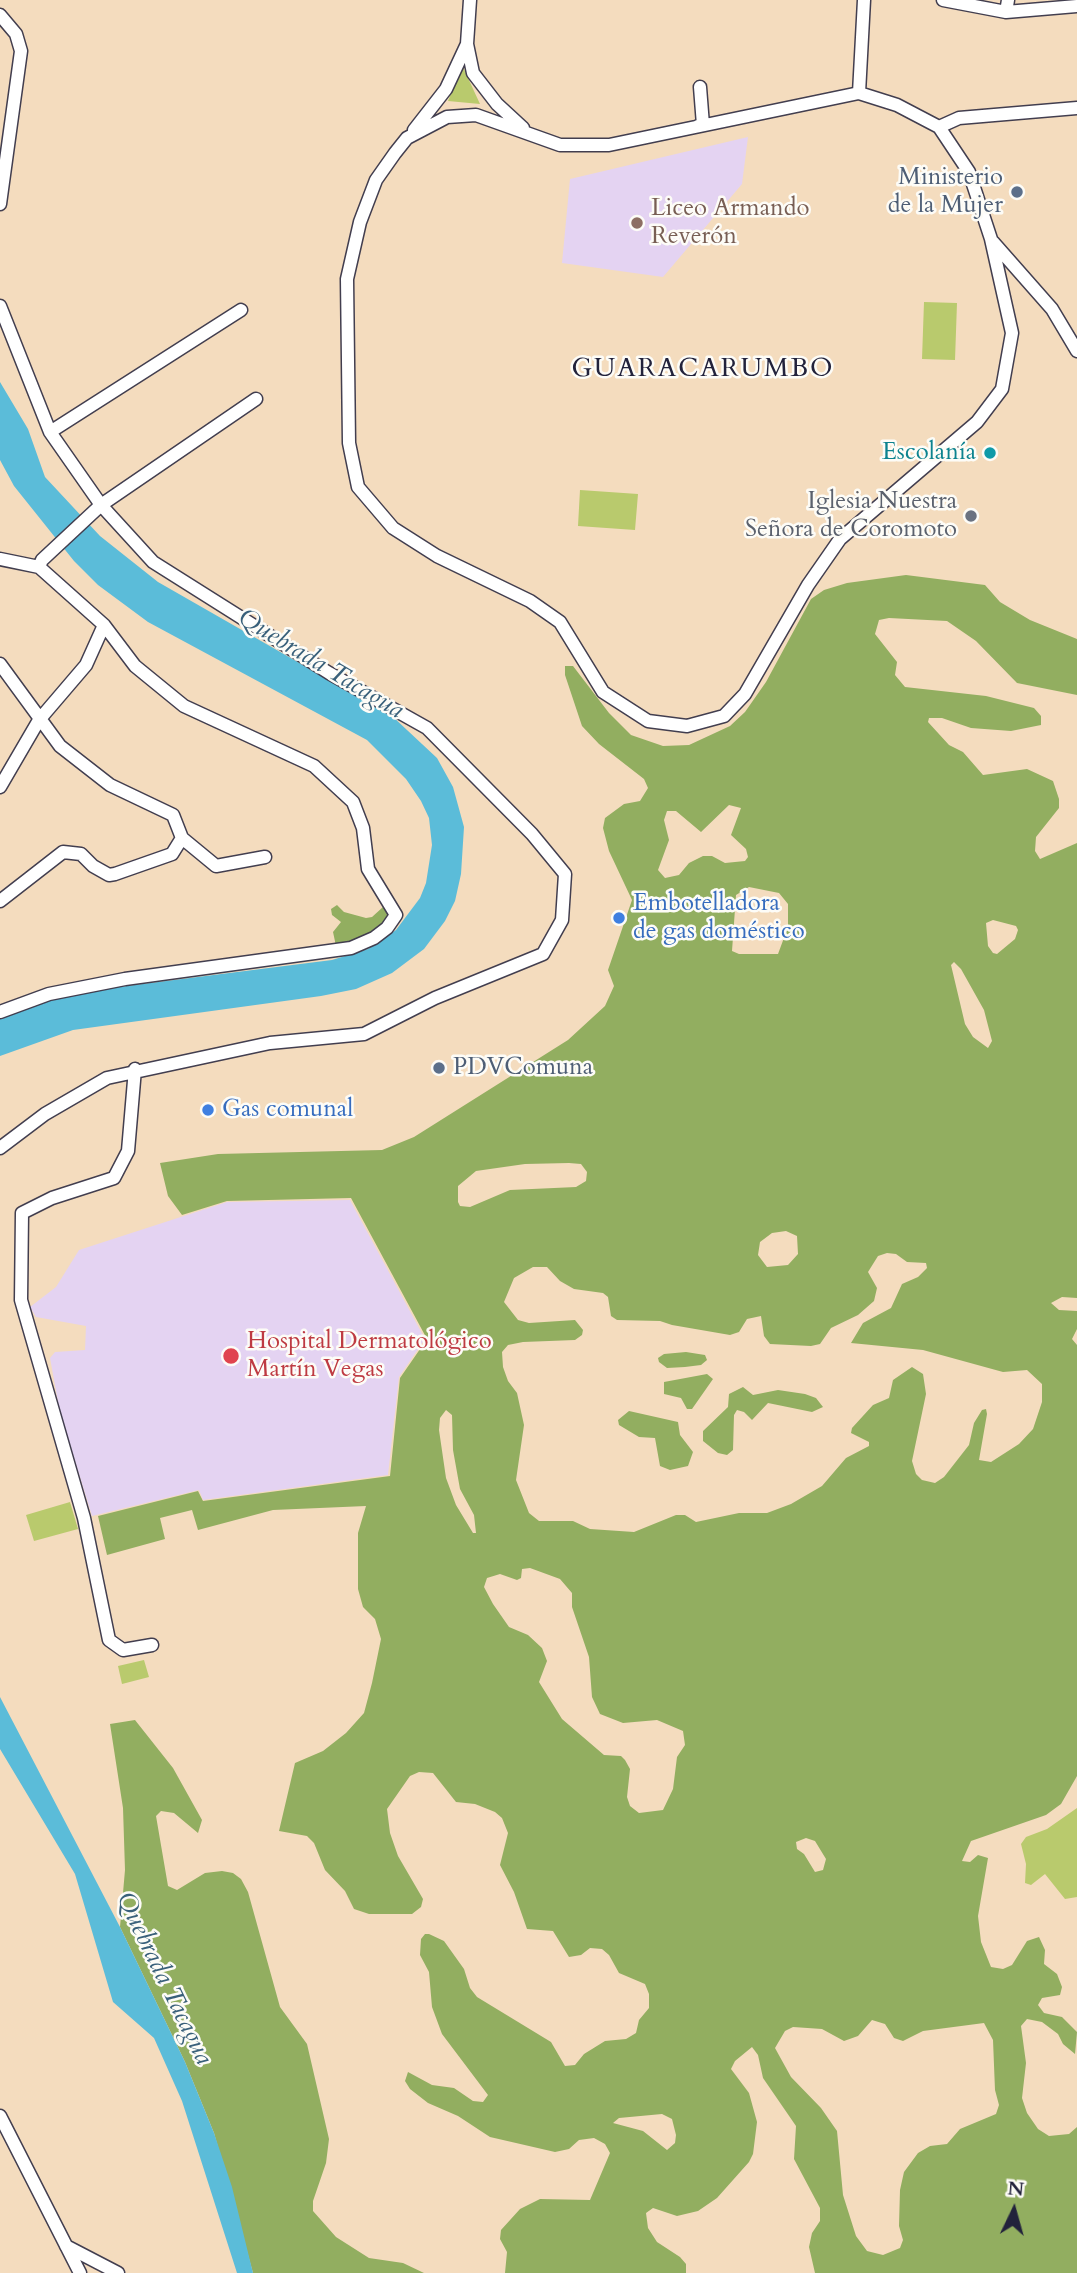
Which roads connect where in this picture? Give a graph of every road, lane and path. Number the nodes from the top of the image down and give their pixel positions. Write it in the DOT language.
graph roads {
  1 [pos="470,0"];
  2 [pos="864,0"];
  3 [pos="943,0"];
  4 [pos="1007,6"];
  5 [pos="1077,6"];
  6 [pos="0,15"];
  7 [pos="467,44"];
  8 [pos="700,88"];
  9 [pos="859,93"];
  10 [pos="1077,108"];
  11 [pos="704,125"];
  12 [pos="939,127"];
  13 [pos="526,131"];
  14 [pos="407,138"];
  15 [pos="0,204"];
  16 [pos="990,239"];
  17 [pos="0,306"];
  18 [pos="241,310"];
  19 [pos="1077,351"];
  20 [pos="256,399"];
  21 [pos="50,432"];
  22 [pos="101,505"];
  23 [pos="0,559"];
  24 [pos="41,564"];
  25 [pos="104,625"];
  26 [pos="0,664"];
  27 [pos="39,720"];
  28 [pos="0,786"];
  29 [pos="182,838"];
  30 [pos="265,857"];
  31 [pos="0,901"];
  32 [pos="0,1012"];
  33 [pos="135,1069"];
  34 [pos="0,1148"];
  35 [pos="152,1645"];
  36 [pos="0,2116"];
  37 [pos="2,2130"];
  38 [pos="65,2246"];
  39 [pos="80,2273"];
  40 [pos="118,2273"];
  1 -- 7 [label="street"];
  2 -- 9 [label="street"];
  3 -- 4 [label="street"];
  4 -- 5 [label="street"];
  6 -- 15 [label="street"];
  7 -- 13 [label="street"];
  7 -- 14 [label="street"];
  8 -- 11 [label="street"];
  9 -- 11 [label="street"];
  9 -- 12 [label="street"];
  10 -- 12 [label="street"];
  11 -- 13 [label="street"];
  12 -- 16 [label="street"];
  13 -- 14 [label="street"];
  14 -- 16 [label="street"];
  16 -- 19 [label="street"];
  17 -- 21 [label="street"];
  18 -- 21 [label="street"];
  20 -- 22 [label="street"];
  21 -- 22 [label="street"];
  22 -- 24 [label="street"];
  22 -- 33 [label="street"];
  23 -- 24 [label="street"];
  24 -- 25 [label="street"];
  25 -- 27 [label="street"];
  25 -- 32 [label="street"];
  26 -- 27 [label="street"];
  27 -- 28 [label="street"];
  27 -- 29 [label="street"];
  29 -- 30 [label="street"];
  29 -- 31 [label="street"];
  33 -- 34 [label="street"];
  33 -- 35 [label="street"];
  36 -- 37 [label="street"];
  37 -- 38 [label="street"];
  38 -- 39 [label="street"];
  38 -- 40 [label="street"];
}
